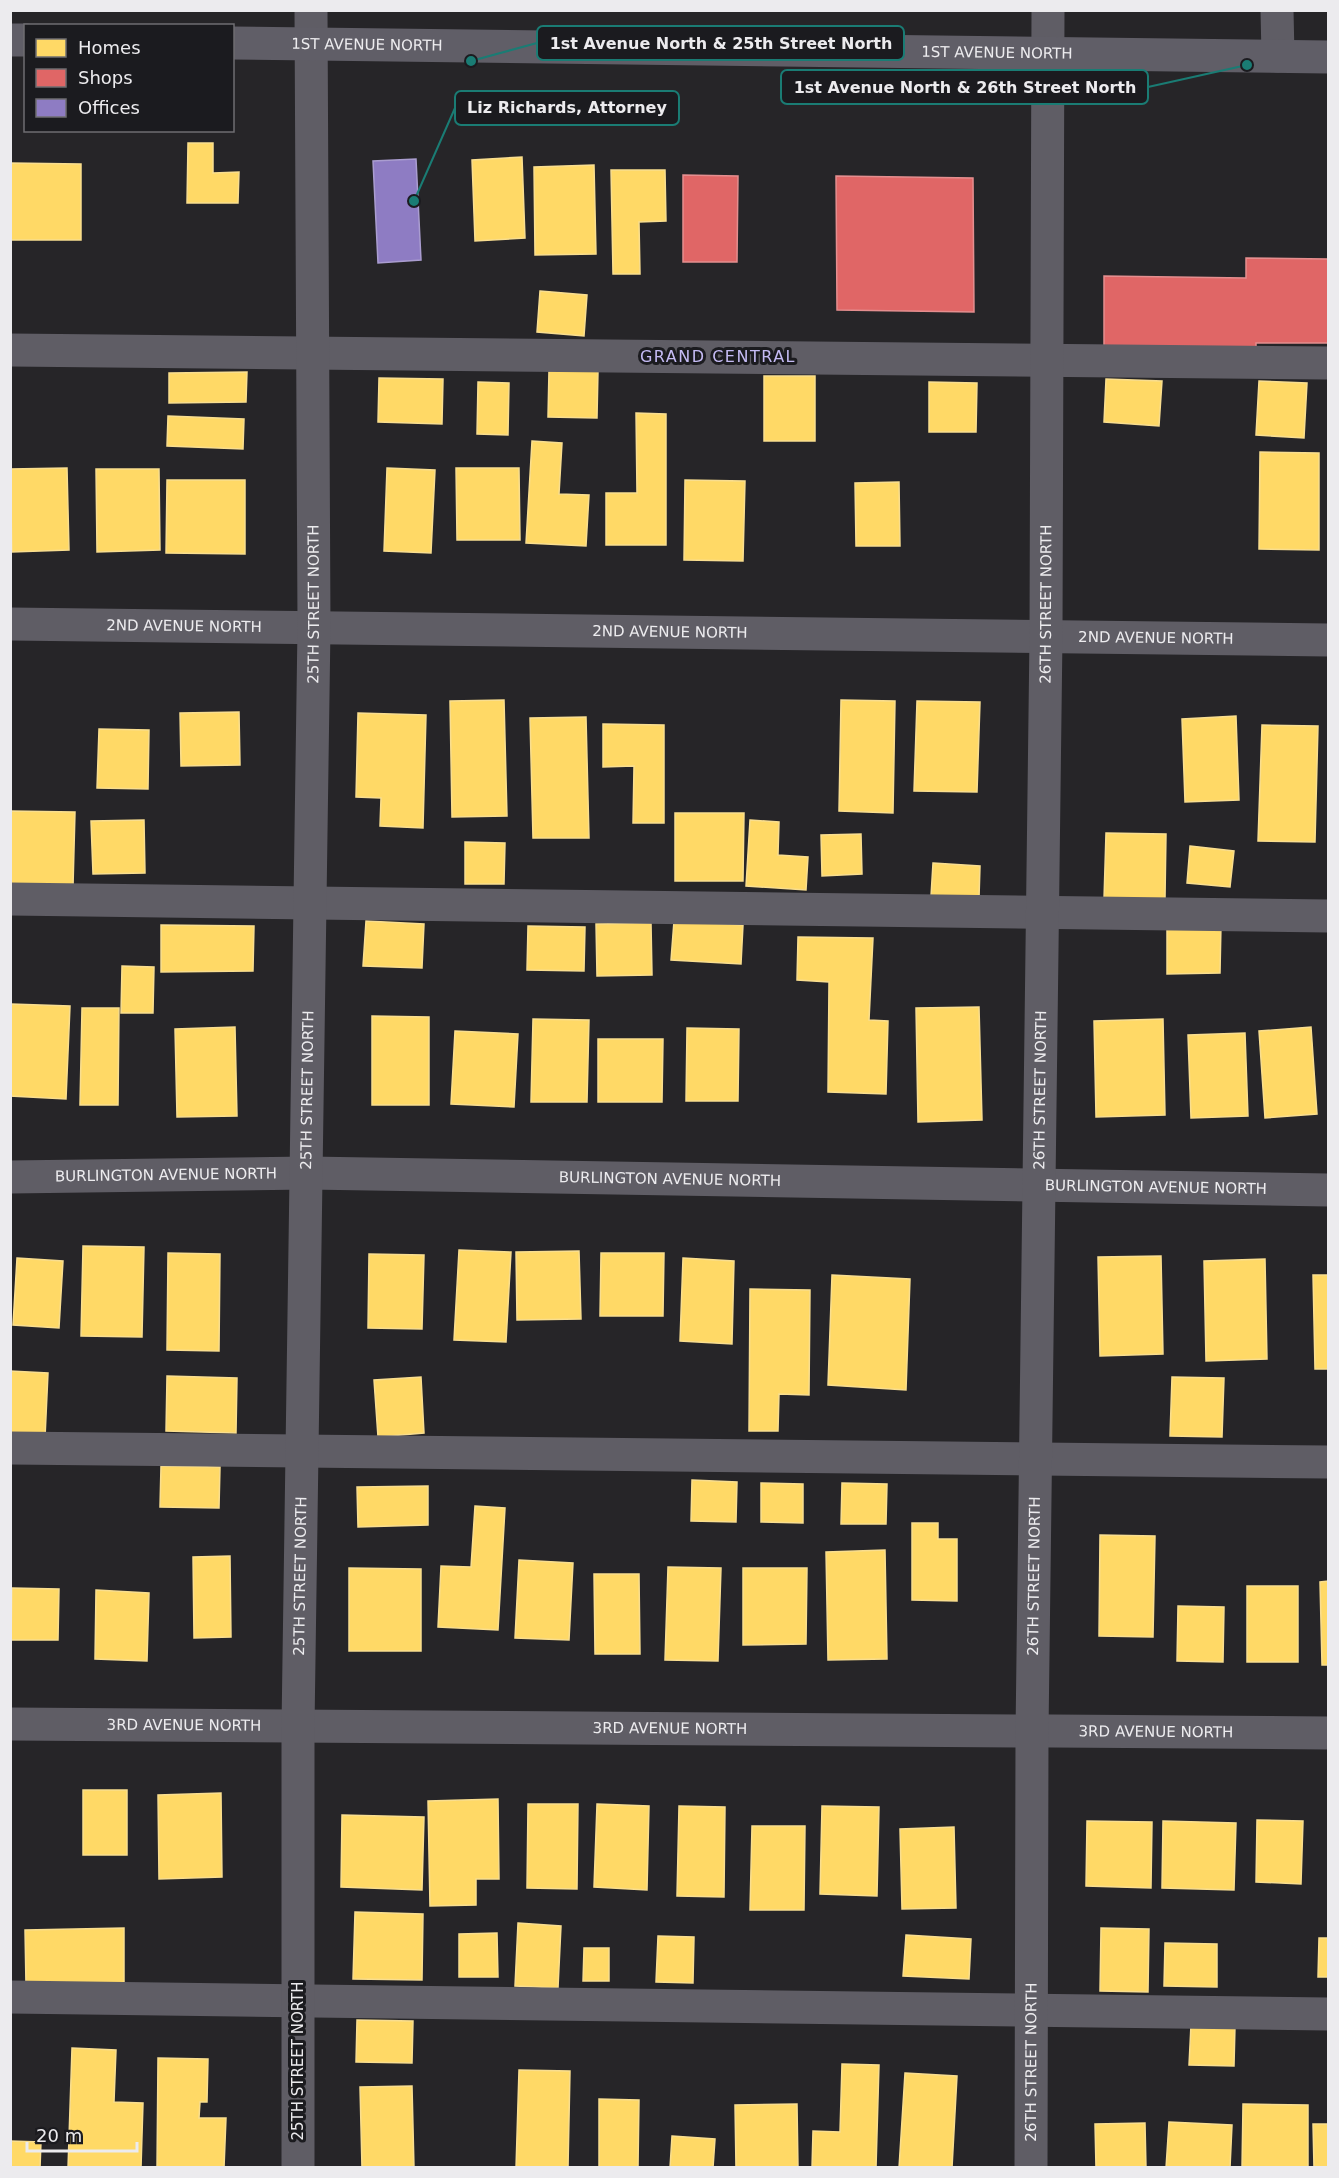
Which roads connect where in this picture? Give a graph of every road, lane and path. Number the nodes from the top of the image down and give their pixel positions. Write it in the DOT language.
graph roads {
  1 [pos="311,10"];
  2 [pos="1048,10"];
  3 [pos="1277,10"];
  4 [pos="234,43"];
  5 [pos="310,44"];
  6 [pos="1048,54"];
  7 [pos="1278,56"];
  8 [pos="1329,57"];
  9 [pos="10,350"];
  10 [pos="312,353"];
  11 [pos="1047,361"];
  12 [pos="1329,363"];
  13 [pos="10,624"];
  14 [pos="314,627"];
  15 [pos="1046,636"];
  16 [pos="1329,640"];
  17 [pos="10,899"];
  18 [pos="311,903"];
  19 [pos="1042,913"];
  20 [pos="1329,916"];
  21 [pos="308,1173"];
  22 [pos="10,1177"];
  23 [pos="1039,1186"];
  24 [pos="1329,1190"];
  25 [pos="10,1448"];
  26 [pos="303,1451"];
  27 [pos="1035,1459"];
  28 [pos="1329,1462"];
  29 [pos="10,1724"];
  30 [pos="298,1727"];
  31 [pos="1032,1733"];
  32 [pos="1329,1733"];
  33 [pos="10,1997"];
  34 [pos="298,2001"];
  35 [pos="1031,2010"];
  36 [pos="1329,2014"];
  37 [pos="298,2168"];
  38 [pos="1031,2168"];
  1 -- 5 [label="street, 25TH STREET NORTH"];
  2 -- 6 [label="street, 26TH STREET NORTH"];
  3 -- 7 [label="street"];
  4 -- 5 [label="main road, 1ST AVENUE NORTH"];
  5 -- 6 [label="main road, 1ST AVENUE NORTH"];
  5 -- 10 [label="street, 25TH STREET NORTH"];
  6 -- 7 [label="main road, 1ST AVENUE NORTH"];
  6 -- 11 [label="street, 26TH STREET NORTH"];
  7 -- 8 [label="main road, 1ST AVENUE NORTH"];
  9 -- 10 [label="street"];
  10 -- 11 [label="street"];
  10 -- 14 [label="street, 25TH STREET NORTH"];
  11 -- 12 [label="street"];
  11 -- 15 [label="street, 26TH STREET NORTH"];
  13 -- 14 [label="street, 2ND AVENUE NORTH"];
  14 -- 15 [label="street, 2ND AVENUE NORTH"];
  14 -- 18 [label="street, 25TH STREET NORTH"];
  15 -- 16 [label="street, 2ND AVENUE NORTH"];
  15 -- 19 [label="street, 26TH STREET NORTH"];
  17 -- 18 [label="street"];
  18 -- 19 [label="street"];
  18 -- 21 [label="street, 25TH STREET NORTH"];
  19 -- 20 [label="street"];
  19 -- 23 [label="street, 26TH STREET NORTH"];
  21 -- 22 [label="street, BURLINGTON AVENUE NORTH"];
  21 -- 23 [label="street, BURLINGTON AVENUE NORTH"];
  21 -- 26 [label="street, 25TH STREET NORTH"];
  23 -- 24 [label="street, BURLINGTON AVENUE NORTH"];
  23 -- 27 [label="street, 26TH STREET NORTH"];
  25 -- 26 [label="street"];
  26 -- 27 [label="street"];
  26 -- 30 [label="street, 25TH STREET NORTH"];
  27 -- 28 [label="street"];
  27 -- 31 [label="street, 26TH STREET NORTH"];
  29 -- 30 [label="street, 3RD AVENUE NORTH"];
  30 -- 31 [label="street, 3RD AVENUE NORTH"];
  30 -- 34 [label="street, 25TH STREET NORTH"];
  31 -- 32 [label="street, 3RD AVENUE NORTH"];
  31 -- 35 [label="street, 26TH STREET NORTH"];
  33 -- 34 [label="street"];
  34 -- 35 [label="street"];
  34 -- 37 [label="street, 25TH STREET NORTH"];
  35 -- 36 [label="street"];
  35 -- 38 [label="street, 26TH STREET NORTH"];
}
